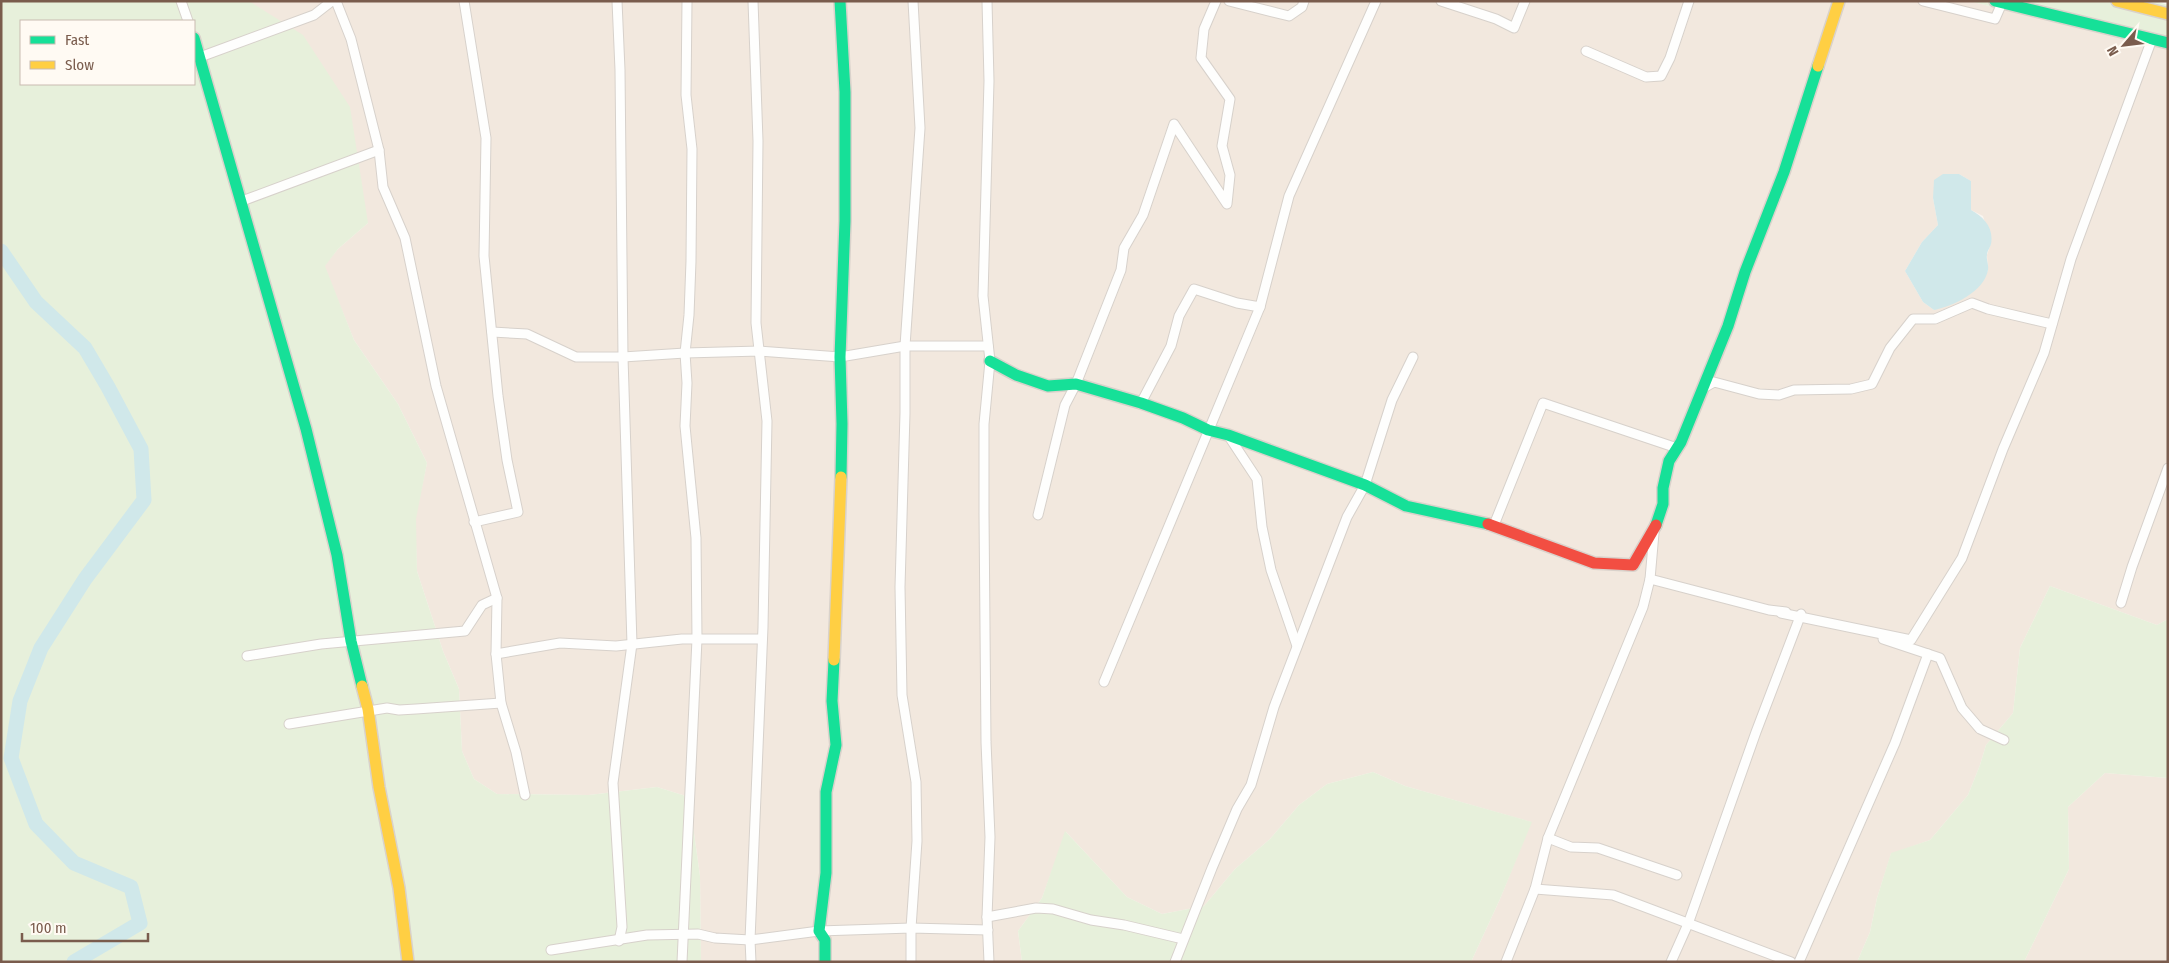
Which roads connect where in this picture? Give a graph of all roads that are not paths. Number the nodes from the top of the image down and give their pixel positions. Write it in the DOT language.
graph roads {
  1 [pos="181,1"];
  2 [pos="334,1"];
  3 [pos="464,1"];
  4 [pos="617,1"];
  5 [pos="687,1"];
  6 [pos="753,1"];
  7 [pos="840,1"];
  8 [pos="914,1"];
  9 [pos="987,1"];
  10 [pos="1216,1"];
  11 [pos="1229,1"];
  12 [pos="1304,1"];
  13 [pos="1376,1"];
  14 [pos="1441,1"];
  15 [pos="1525,1"];
  16 [pos="1689,1"];
  17 [pos="1839,1"];
  18 [pos="1923,1"];
  19 [pos="2117,1"];
  20 [pos="1998,2"];
  21 [pos="2168,14"];
  22 [pos="188,20"];
  23 [pos="2152,39"];
  24 [pos="195,41"];
  25 [pos="2168,43"];
  26 [pos="1586,51"];
  27 [pos="200,57"];
  28 [pos="379,150"];
  29 [pos="242,201"];
  30 [pos="1260,307"];
  31 [pos="2052,324"];
  32 [pos="492,332"];
  33 [pos="905,346"];
  34 [pos="988,346"];
  35 [pos="760,352"];
  36 [pos="685,353"];
  37 [pos="623,357"];
  38 [pos="840,357"];
  39 [pos="1413,357"];
  40 [pos="990,362"];
  41 [pos="1076,384"];
  42 [pos="1707,386"];
  43 [pos="1141,403"];
  44 [pos="1208,430"];
  45 [pos="1228,435"];
  46 [pos="1677,448"];
  47 [pos="2168,468"];
  48 [pos="1365,486"];
  49 [pos="1038,515"];
  50 [pos="474,522"];
  51 [pos="1494,525"];
  52 [pos="1654,530"];
  53 [pos="1650,579"];
  54 [pos="497,598"];
  55 [pos="2121,603"];
  56 [pos="1781,613"];
  57 [pos="1801,614"];
  58 [pos="762,639"];
  59 [pos="351,641"];
  60 [pos="632,644"];
  61 [pos="1297,646"];
  62 [pos="496,654"];
  63 [pos="1928,654"];
  64 [pos="247,656"];
  65 [pos="1104,682"];
  66 [pos="502,703"];
  67 [pos="368,709"];
  68 [pos="290,724"];
  69 [pos="2004,740"];
  70 [pos="525,795"];
  71 [pos="1548,838"];
  72 [pos="1676,875"];
  73 [pos="1535,889"];
  74 [pos="987,917"];
  75 [pos="1688,924"];
  76 [pos="911,928"];
  77 [pos="988,930"];
  78 [pos="819,931"];
  79 [pos="1183,938"];
  80 [pos="750,940"];
  81 [pos="619,941"];
  82 [pos="551,950"];
  83 [pos="408,962"];
  84 [pos="682,962"];
  85 [pos="751,962"];
  86 [pos="825,962"];
  87 [pos="912,962"];
  88 [pos="989,962"];
  89 [pos="1175,962"];
  90 [pos="1506,962"];
  91 [pos="1671,962"];
  92 [pos="1791,962"];
  93 [pos="1799,962"];
  1 -- 22 [label="street"];
  2 -- 27 [label="street"];
  2 -- 28 [label="street"];
  3 -- 32 [label="street"];
  4 -- 37 [label="street"];
  5 -- 36 [label="street"];
  6 -- 35 [label="street"];
  7 -- 38 [label="main road"];
  8 -- 33 [label="street"];
  9 -- 34 [label="street"];
  10 -- 41 [label="street"];
  11 -- 12 [label="street"];
  13 -- 30 [label="street"];
  14 -- 15 [label="street"];
  16 -- 26 [label="street"];
  17 -- 46 [label="main road"];
  18 -- 20 [label="street"];
  19 -- 21 [label="main road"];
  20 -- 23 [label="main road"];
  23 -- 25 [label="main road"];
  23 -- 31 [label="street"];
  24 -- 27 [label="main road"];
  27 -- 29 [label="main road"];
  28 -- 29 [label="street"];
  28 -- 50 [label="street"];
  29 -- 59 [label="main road"];
  30 -- 43 [label="street"];
  30 -- 44 [label="street"];
  31 -- 42 [label="street"];
  31 -- 56 [label="street"];
  32 -- 37 [label="street"];
  32 -- 50 [label="street"];
  33 -- 34 [label="street"];
  33 -- 38 [label="street"];
  33 -- 76 [label="street"];
  34 -- 40 [label="street"];
  35 -- 36 [label="street"];
  35 -- 38 [label="street"];
  35 -- 58 [label="street"];
  36 -- 37 [label="street"];
  36 -- 84 [label="street"];
  37 -- 60 [label="street"];
  38 -- 78 [label="main road"];
  39 -- 48 [label="street"];
  40 -- 41 [label="main road"];
  40 -- 74 [label="street"];
  41 -- 43 [label="main road"];
  41 -- 49 [label="street"];
  43 -- 44 [label="main road"];
  44 -- 45 [label="main road"];
  44 -- 65 [label="street"];
  45 -- 48 [label="main road"];
  45 -- 61 [label="street"];
  46 -- 51 [label="street"];
  46 -- 52 [label="main road"];
  47 -- 55 [label="street"];
  48 -- 51 [label="main road"];
  48 -- 61 [label="street"];
  50 -- 54 [label="street"];
  51 -- 52 [label="main road"];
  52 -- 53 [label="street"];
  53 -- 57 [label="street"];
  53 -- 71 [label="street"];
  54 -- 59 [label="street"];
  54 -- 62 [label="street"];
  57 -- 63 [label="street"];
  57 -- 75 [label="street"];
  58 -- 60 [label="street"];
  58 -- 80 [label="street"];
  59 -- 64 [label="street"];
  59 -- 67 [label="main road"];
  60 -- 62 [label="street"];
  60 -- 81 [label="street"];
  61 -- 79 [label="street"];
  62 -- 66 [label="street"];
  63 -- 69 [label="street"];
  63 -- 93 [label="street"];
  66 -- 67 [label="street"];
  66 -- 70 [label="street"];
  67 -- 68 [label="street"];
  67 -- 83 [label="main road"];
  71 -- 72 [label="street"];
  71 -- 73 [label="street"];
  73 -- 75 [label="street"];
  73 -- 90 [label="street"];
  74 -- 77 [label="street"];
  74 -- 79 [label="street"];
  75 -- 91 [label="street"];
  75 -- 92 [label="street"];
  76 -- 77 [label="street"];
  76 -- 78 [label="street"];
  76 -- 87 [label="street"];
  77 -- 88 [label="street"];
  78 -- 80 [label="street"];
  78 -- 86 [label="main road"];
  79 -- 89 [label="street"];
  80 -- 81 [label="street"];
  80 -- 85 [label="street"];
  81 -- 82 [label="street"];
}
